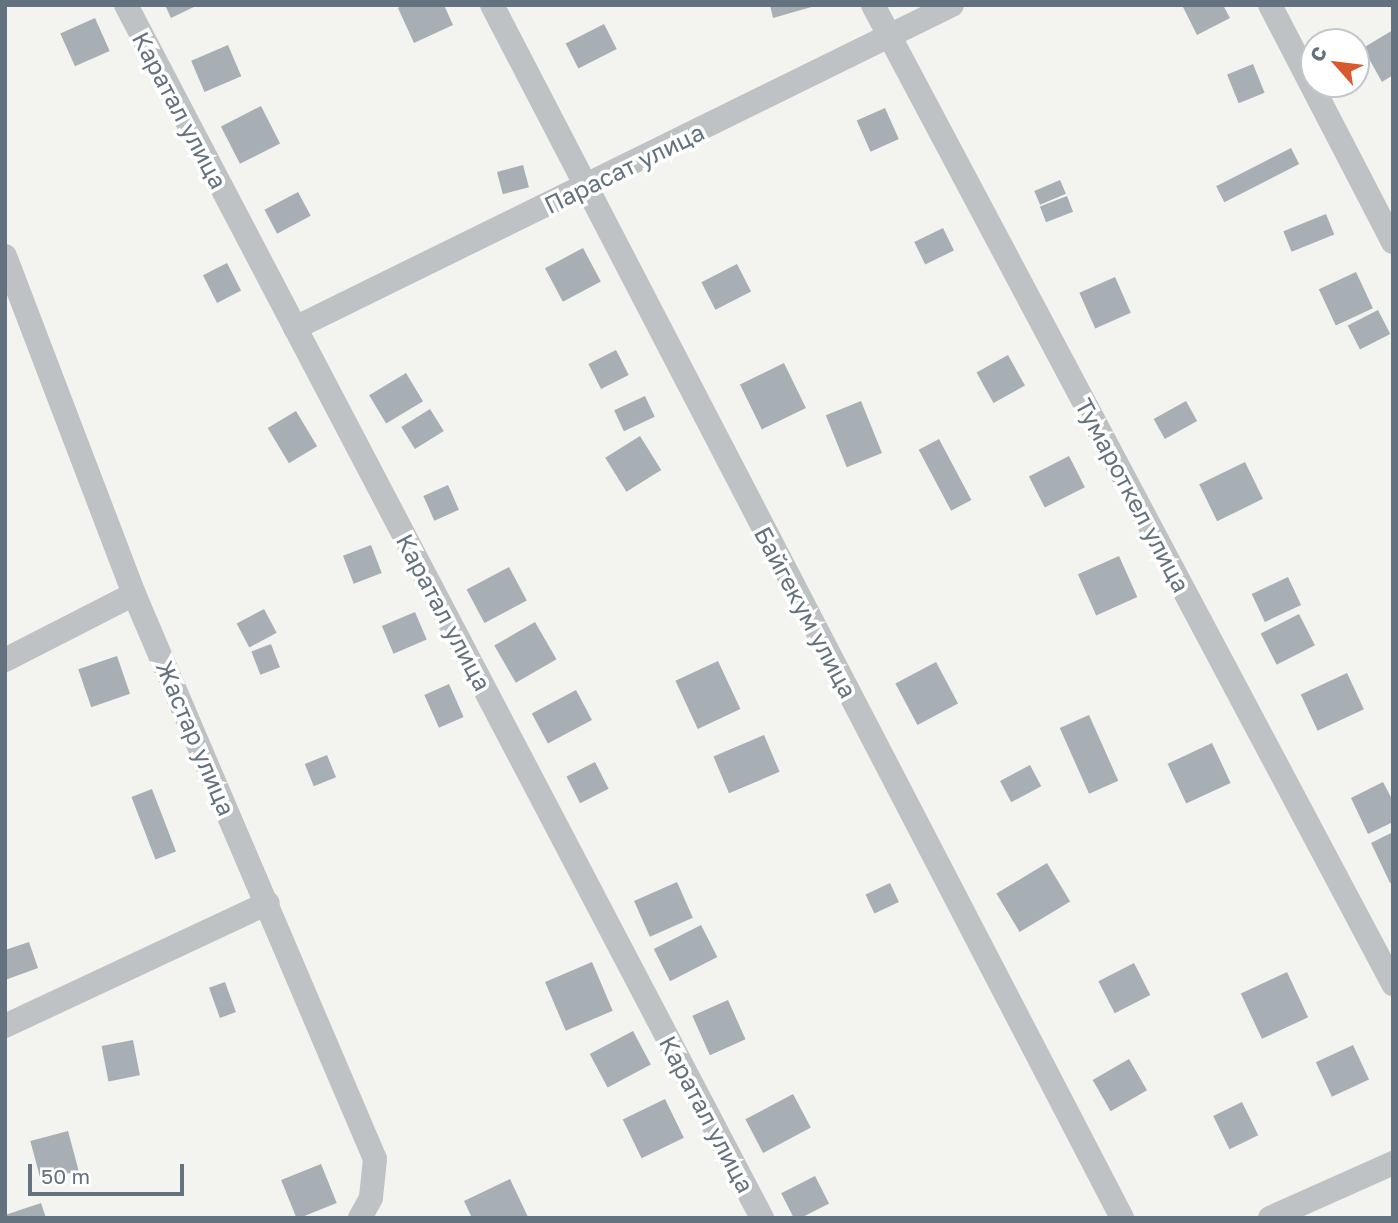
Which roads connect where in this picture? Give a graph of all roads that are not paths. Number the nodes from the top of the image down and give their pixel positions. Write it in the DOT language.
graph roads {
  1 [pos="126,5"];
  2 [pos="492,5"];
  3 [pos="873,5"];
  4 [pos="952,5"];
  5 [pos="1270,5"];
  6 [pos="889,37"];
  7 [pos="585,188"];
  8 [pos="1393,242"];
  9 [pos="5,256"];
  10 [pos="295,328"];
  11 [pos="134,594"];
  12 [pos="5,660"];
  13 [pos="268,903"];
  14 [pos="1393,984"];
  15 [pos="5,1026"];
  16 [pos="1393,1163"];
  17 [pos="360,1218"];
  18 [pos="762,1218"];
  19 [pos="1122,1218"];
  20 [pos="1270,1218"];
  1 -- 10 [label="street, Каратал улица"];
  2 -- 7 [label="street, Байгекум улица"];
  3 -- 6 [label="street, Тумароткел улица"];
  4 -- 6 [label="street, Парасат улица"];
  5 -- 8 [label="street"];
  6 -- 7 [label="street, Парасат улица"];
  6 -- 14 [label="street, Тумароткел улица"];
  7 -- 10 [label="street, Парасат улица"];
  7 -- 19 [label="street, Байгекум улица"];
  9 -- 11 [label="street, Жастар улица"];
  10 -- 18 [label="street, Каратал улица"];
  11 -- 12 [label="street"];
  11 -- 13 [label="street, Жастар улица"];
  13 -- 15 [label="street"];
  13 -- 17 [label="street, Жастар улица"];
  16 -- 20 [label="street"];
}
